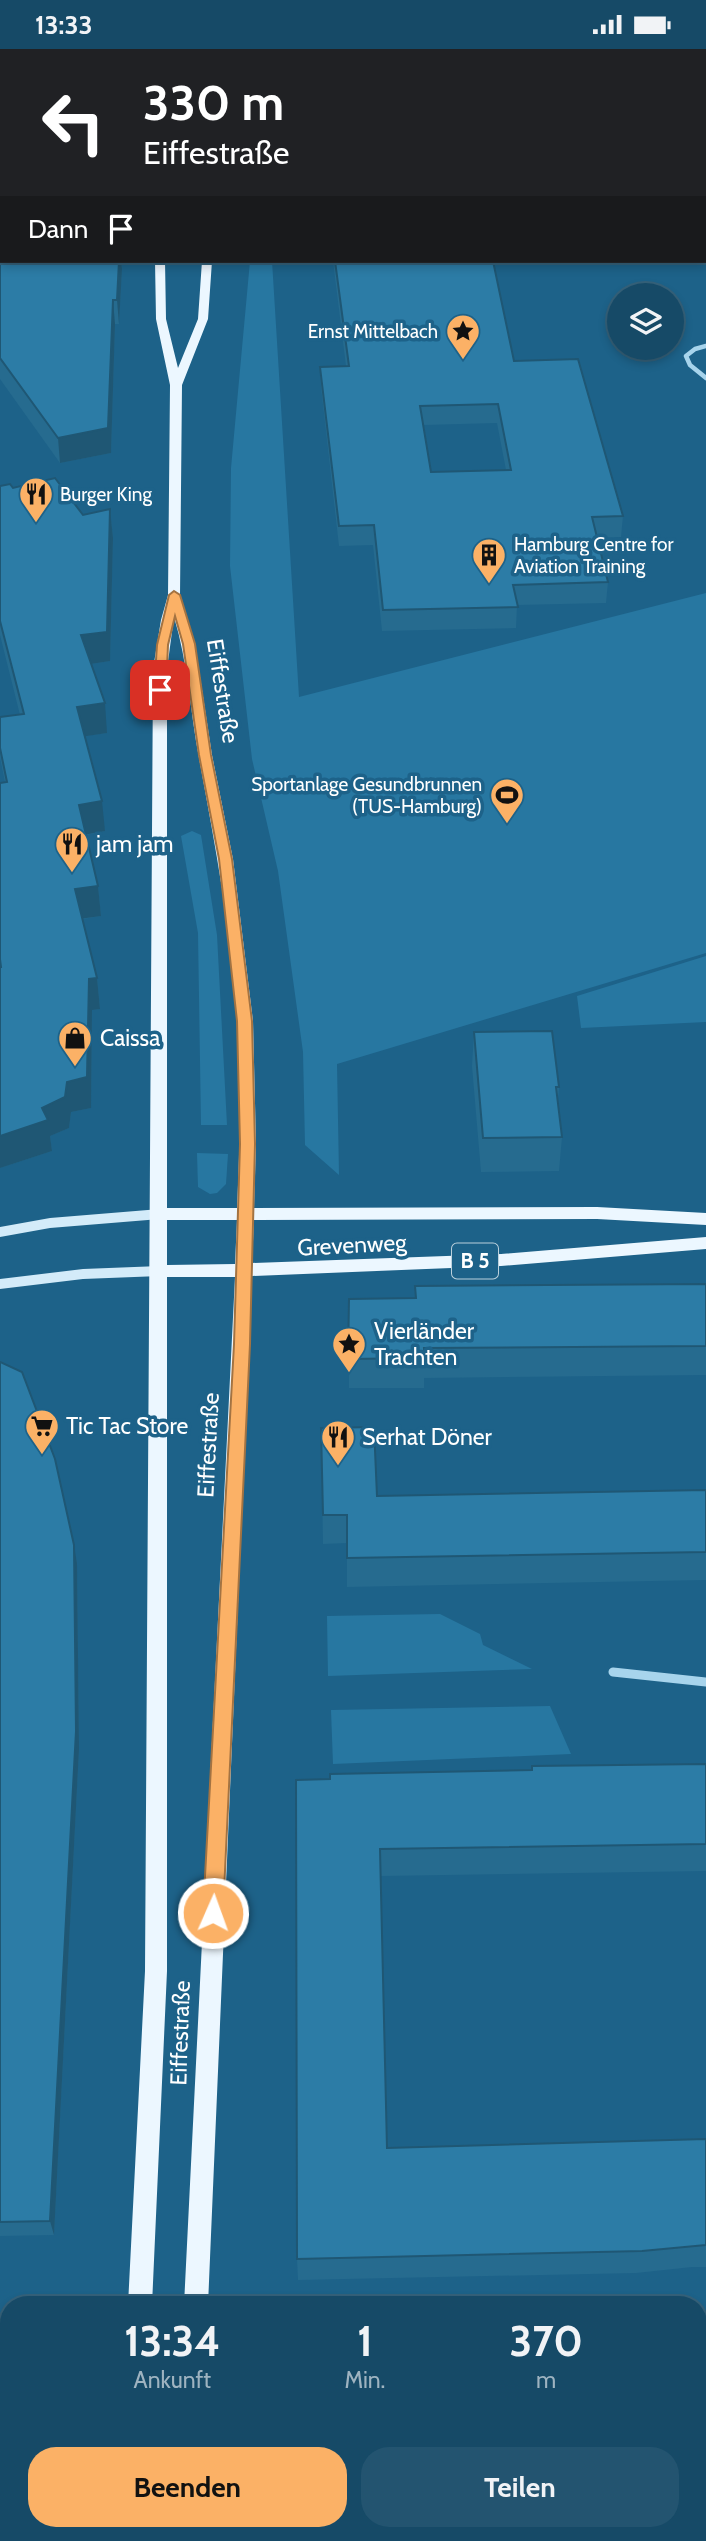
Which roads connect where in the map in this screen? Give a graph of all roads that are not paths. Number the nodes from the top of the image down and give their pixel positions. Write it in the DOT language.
graph roads {
  1 [pos="160,263"];
  2 [pos="207,263"];
  3 [pos="706,346"];
  4 [pos="706,378"];
  5 [pos="176,385"];
  6 [pos="174,595"];
  7 [pos="246,1212"];
  8 [pos="160,1213"];
  9 [pos="706,1219"];
  10 [pos="0,1232"];
  11 [pos="706,1243"];
  12 [pos="160,1271"];
  13 [pos="243,1271"];
  14 [pos="0,1284"];
  15 [pos="613,1672"];
  16 [pos="706,1682"];
  17 [pos="140,2296"];
  18 [pos="196,2296"];
  1 -- 5 [label="main road, Eiffestraße"];
  2 -- 5 [label="main road, Eiffestraße"];
  3 -- 4 [label="street"];
  5 -- 6 [label="main road, Eiffestraße"];
  6 -- 7 [label="main road, Eiffestraße"];
  6 -- 8 [label="main road, Eiffestraße"];
  7 -- 8 [label="main road, Grevenweg / B 5"];
  7 -- 9 [label="main road, Grevenweg / B 5"];
  7 -- 13 [label="main road, Eiffestraße"];
  8 -- 10 [label="main road, Grevenweg"];
  8 -- 12 [label="main road, Eiffestraße"];
  11 -- 13 [label="main road, Grevenweg / B 5"];
  12 -- 13 [label="main road, Grevenweg / B 5"];
  12 -- 14 [label="main road, Grevenweg"];
  12 -- 17 [label="main road, Eiffestraße"];
  13 -- 18 [label="main road, Eiffestraße"];
  15 -- 16 [label="street"];
}
